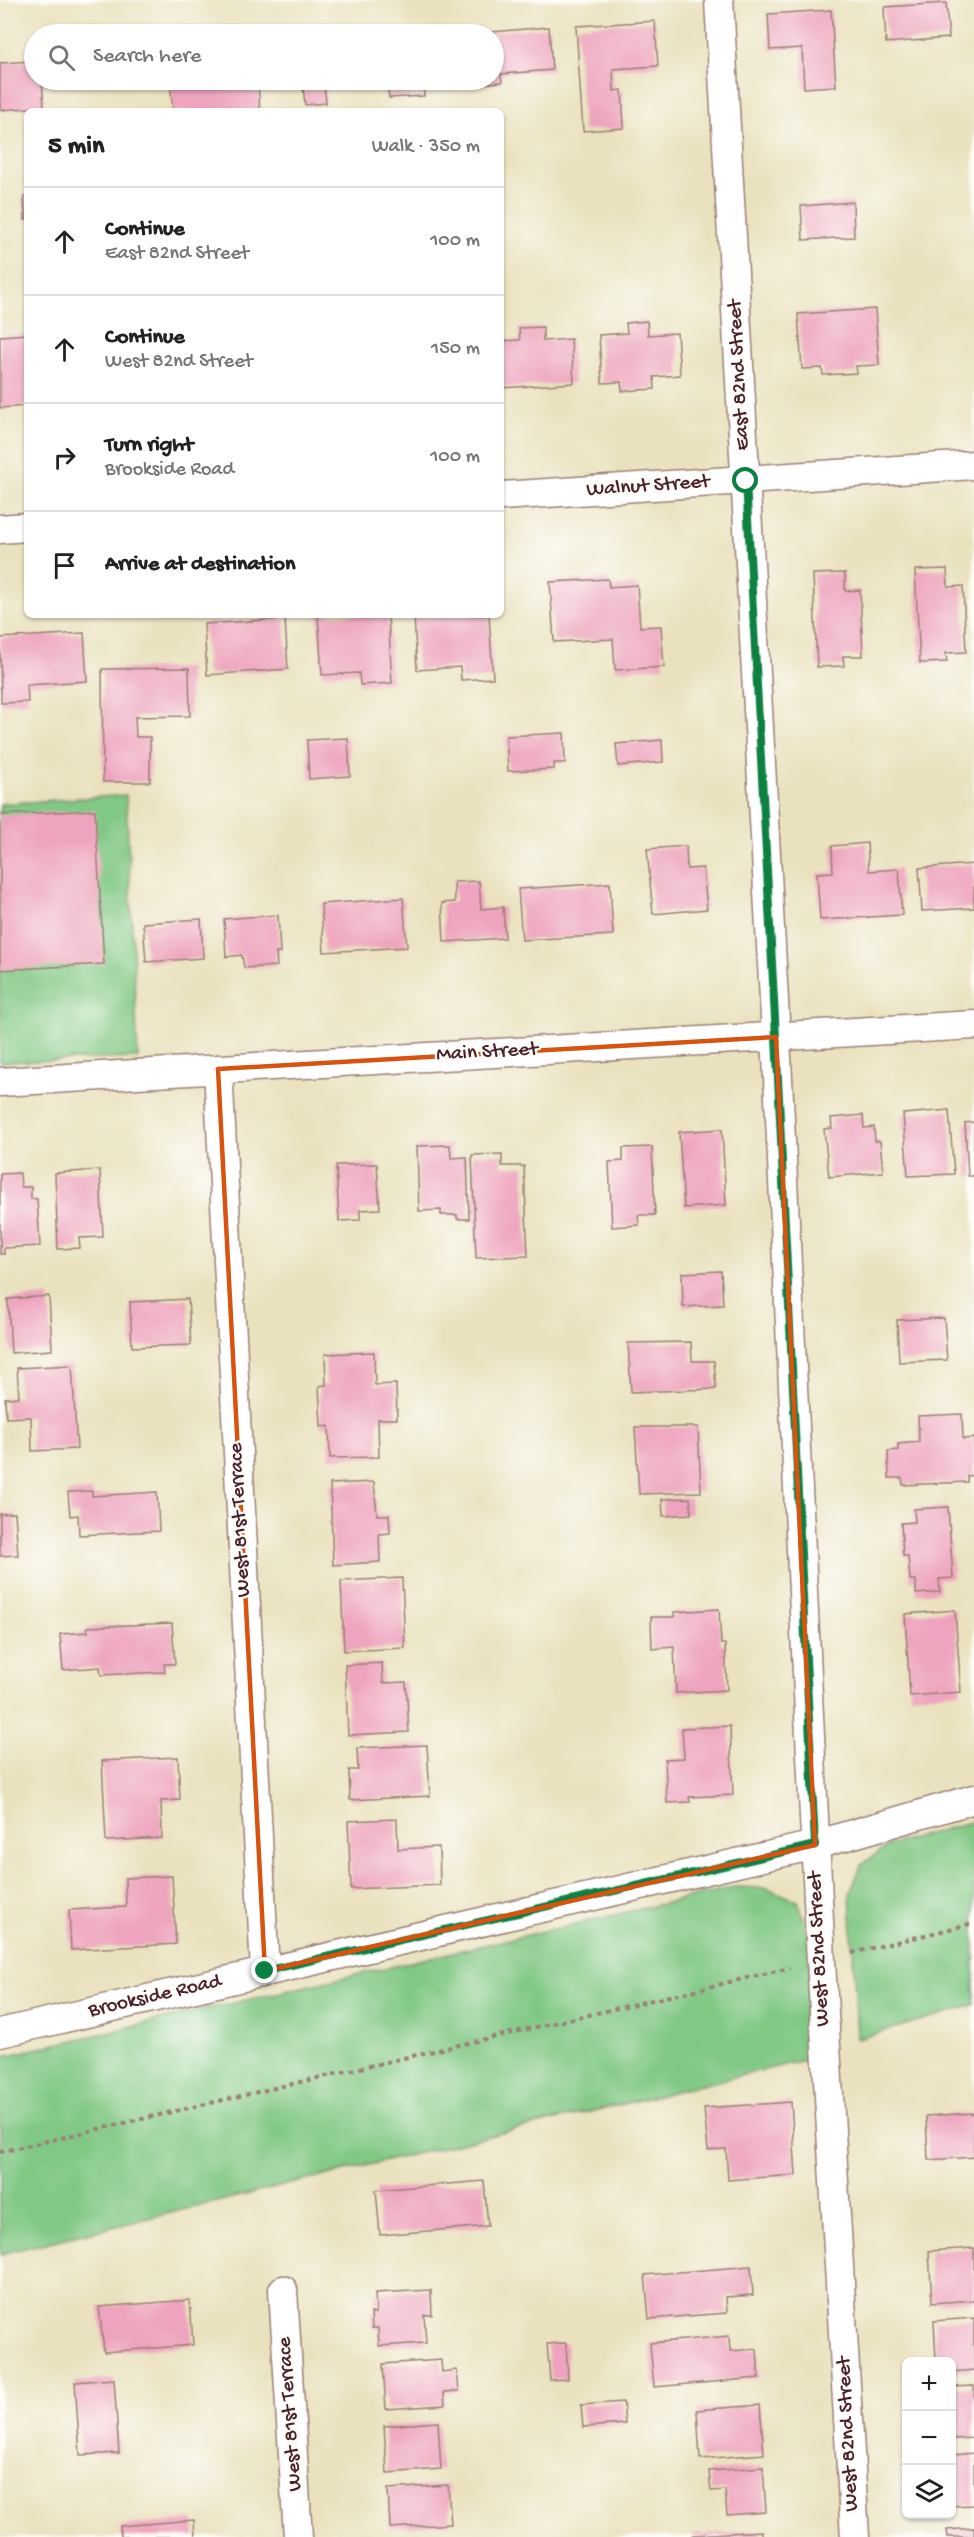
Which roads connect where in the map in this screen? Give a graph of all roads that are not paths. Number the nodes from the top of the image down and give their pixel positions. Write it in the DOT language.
graph roads {
  1 [pos="719,0"];
  2 [pos="974,465"];
  3 [pos="746,481"];
  4 [pos="504,496"];
  5 [pos="24,527"];
  6 [pos="0,529"];
  7 [pos="974,1025"];
  8 [pos="776,1037"];
  9 [pos="218,1069"];
  10 [pos="0,1082"];
  11 [pos="974,1799"];
  12 [pos="815,1845"];
  13 [pos="265,1971"];
  14 [pos="0,2033"];
  15 [pos="283,2290"];
  16 [pos="298,2537"];
  17 [pos="855,2537"];
  1 -- 3 [label="street, East 82nd Street"];
  2 -- 3 [label="street, Walnut Street"];
  3 -- 4 [label="street, Walnut Street"];
  3 -- 8 [label="street, East 82nd Street"];
  5 -- 6 [label="street"];
  7 -- 8 [label="street, Main Street"];
  8 -- 9 [label="street, Main Street"];
  8 -- 12 [label="street, West 82nd Street"];
  9 -- 10 [label="street, Main Street"];
  9 -- 13 [label="street, West 81st Terrace"];
  11 -- 12 [label="street, Brookside Road"];
  12 -- 13 [label="street, Brookside Road"];
  12 -- 17 [label="street, West 82nd Street"];
  13 -- 14 [label="street, Brookside Road"];
  15 -- 16 [label="street, West 81st Terrace"];
}
